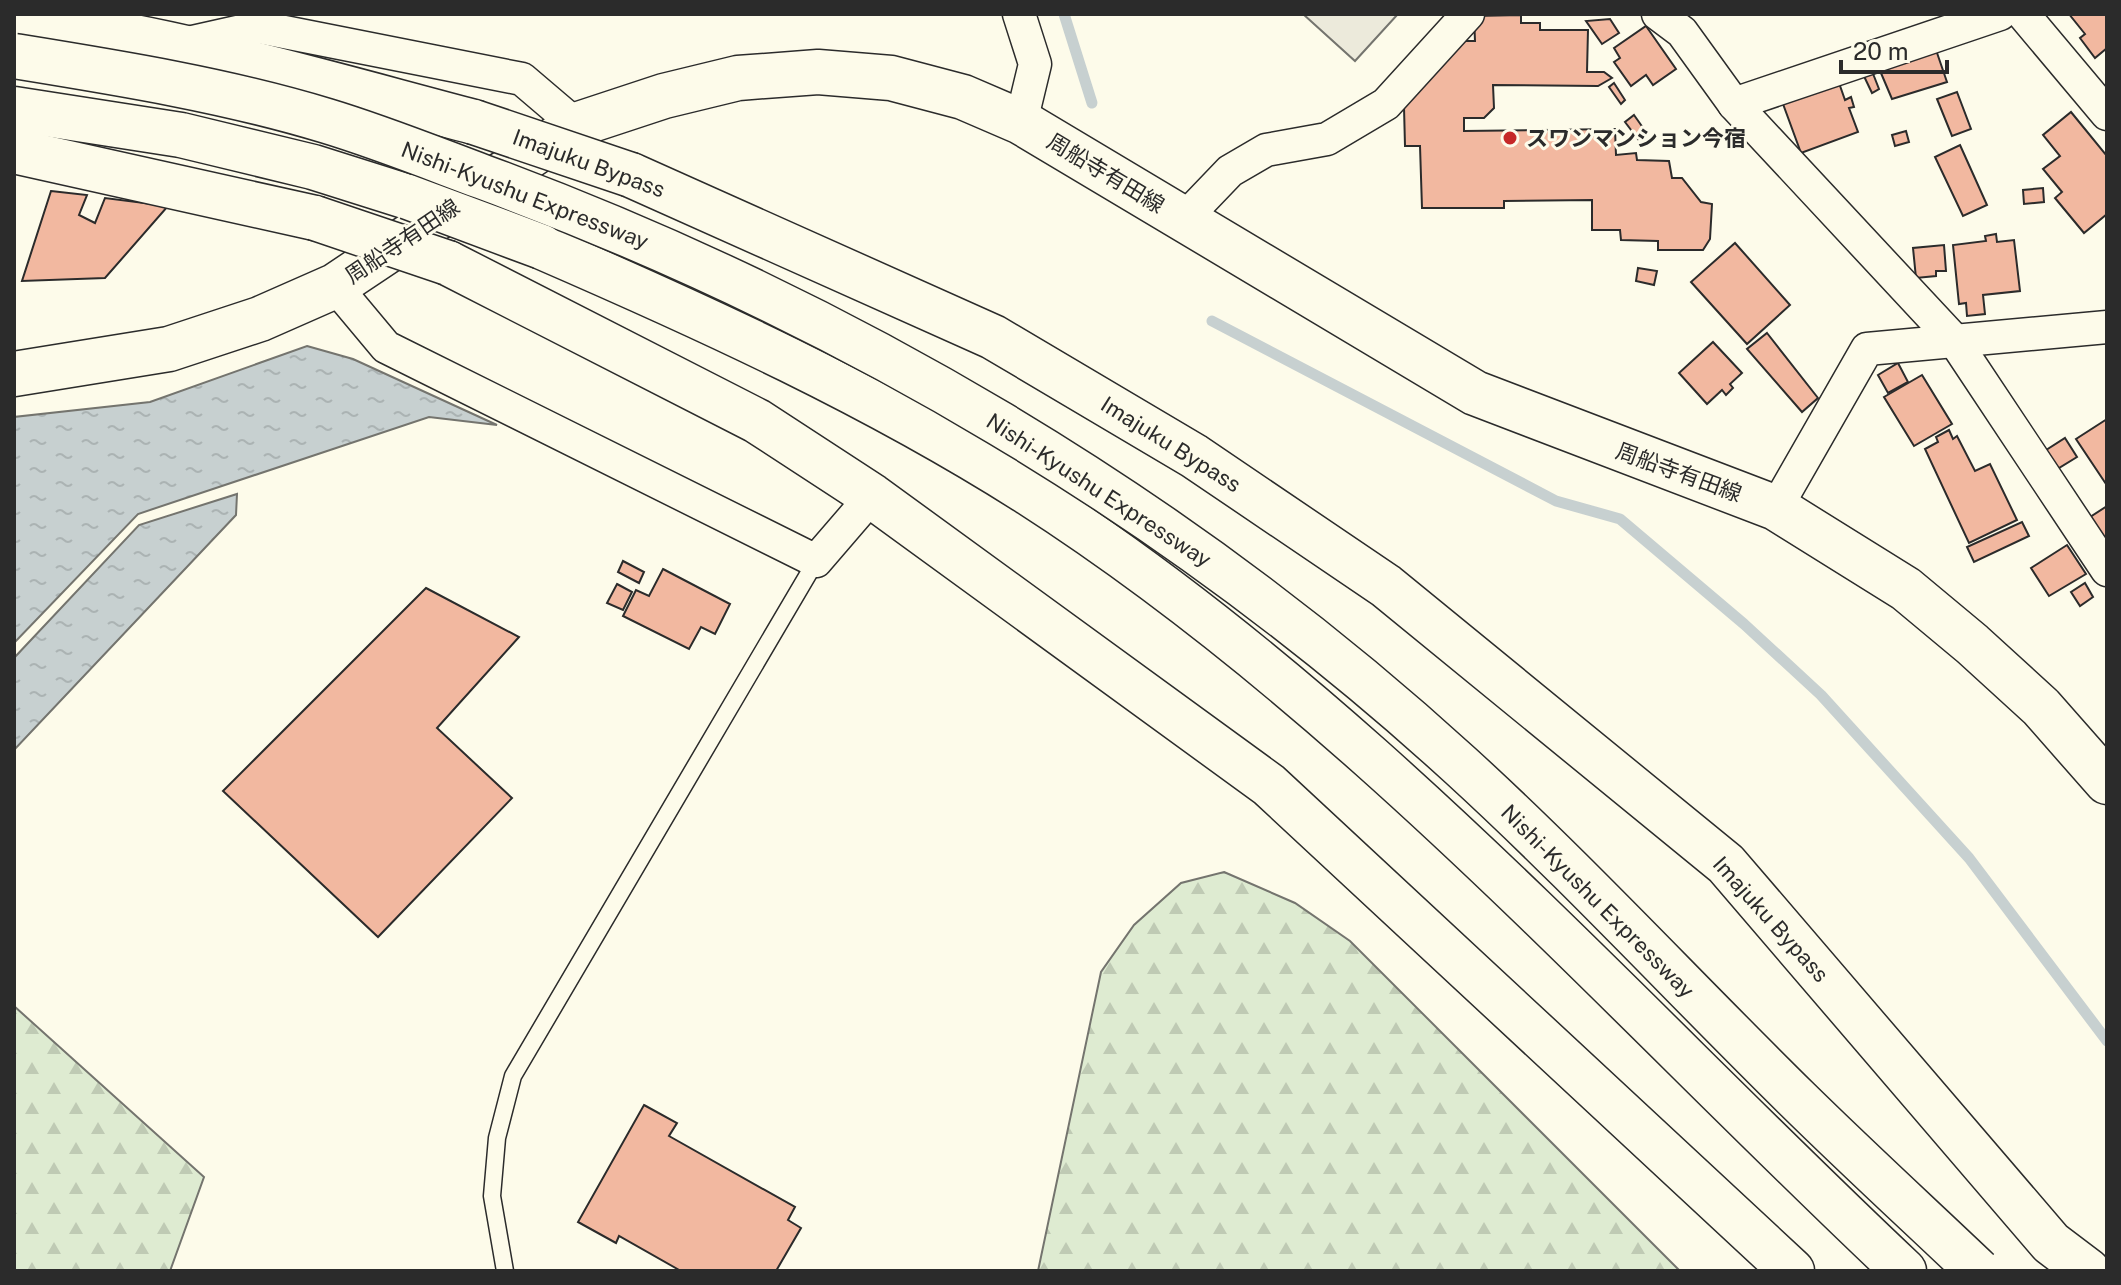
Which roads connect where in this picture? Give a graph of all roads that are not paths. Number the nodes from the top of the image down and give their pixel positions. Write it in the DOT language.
graph roads {
  1 [pos="1019,14"];
  2 [pos="1468,14"];
  3 [pos="1658,14"];
  4 [pos="2000,14"];
  5 [pos="2023,14"];
  6 [pos="14,17"];
  7 [pos="176,45"];
  8 [pos="14,56"];
  9 [pos="1734,104"];
  10 [pos="14,109"];
  11 [pos="2107,114"];
  12 [pos="1021,122"];
  13 [pos="576,125"];
  14 [pos="14,151"];
  15 [pos="1184,219"];
  16 [pos="335,286"];
  17 [pos="2107,327"];
  18 [pos="1954,340"];
  19 [pos="14,374"];
  20 [pos="872,496"];
  21 [pos="1776,508"];
  22 [pos="816,561"];
  23 [pos="2107,570"];
  24 [pos="2107,782"];
  25 [pos="505,1271"];
  26 [pos="1792,1271"];
  27 [pos="1904,1271"];
  28 [pos="1978,1271"];
  29 [pos="2088,1271"];
  1 -- 12 [label="street"];
  2 -- 15 [label="street"];
  3 -- 9 [label="street"];
  4 -- 9 [label="street"];
  5 -- 11 [label="street"];
  6 -- 7 [label="main road, Imajuku Bypass"];
  7 -- 13 [label="street"];
  7 -- 29 [label="main road, Imajuku Bypass, bridge"];
  8 -- 28 [label="main road, Nishi-Kyushu Expressway, bridge"];
  9 -- 18 [label="street"];
  10 -- 27 [label="main road, Nishi-Kyushu Expressway, bridge"];
  12 -- 13 [label="main road, 周船寺有田線"];
  12 -- 15 [label="main road, 周船寺有田線"];
  13 -- 16 [label="main road, 周船寺有田線"];
  14 -- 20 [label="main road, bridge"];
  15 -- 21 [label="main road, 周船寺有田線"];
  16 -- 19 [label="main road, 周船寺有田線"];
  16 -- 22 [label="street"];
  17 -- 18 [label="street"];
  18 -- 21 [label="street"];
  18 -- 23 [label="street"];
  20 -- 22 [label="street"];
  20 -- 26 [label="main road"];
  21 -- 24 [label="main road, 周船寺有田線"];
  22 -- 25 [label="lane"];
}
